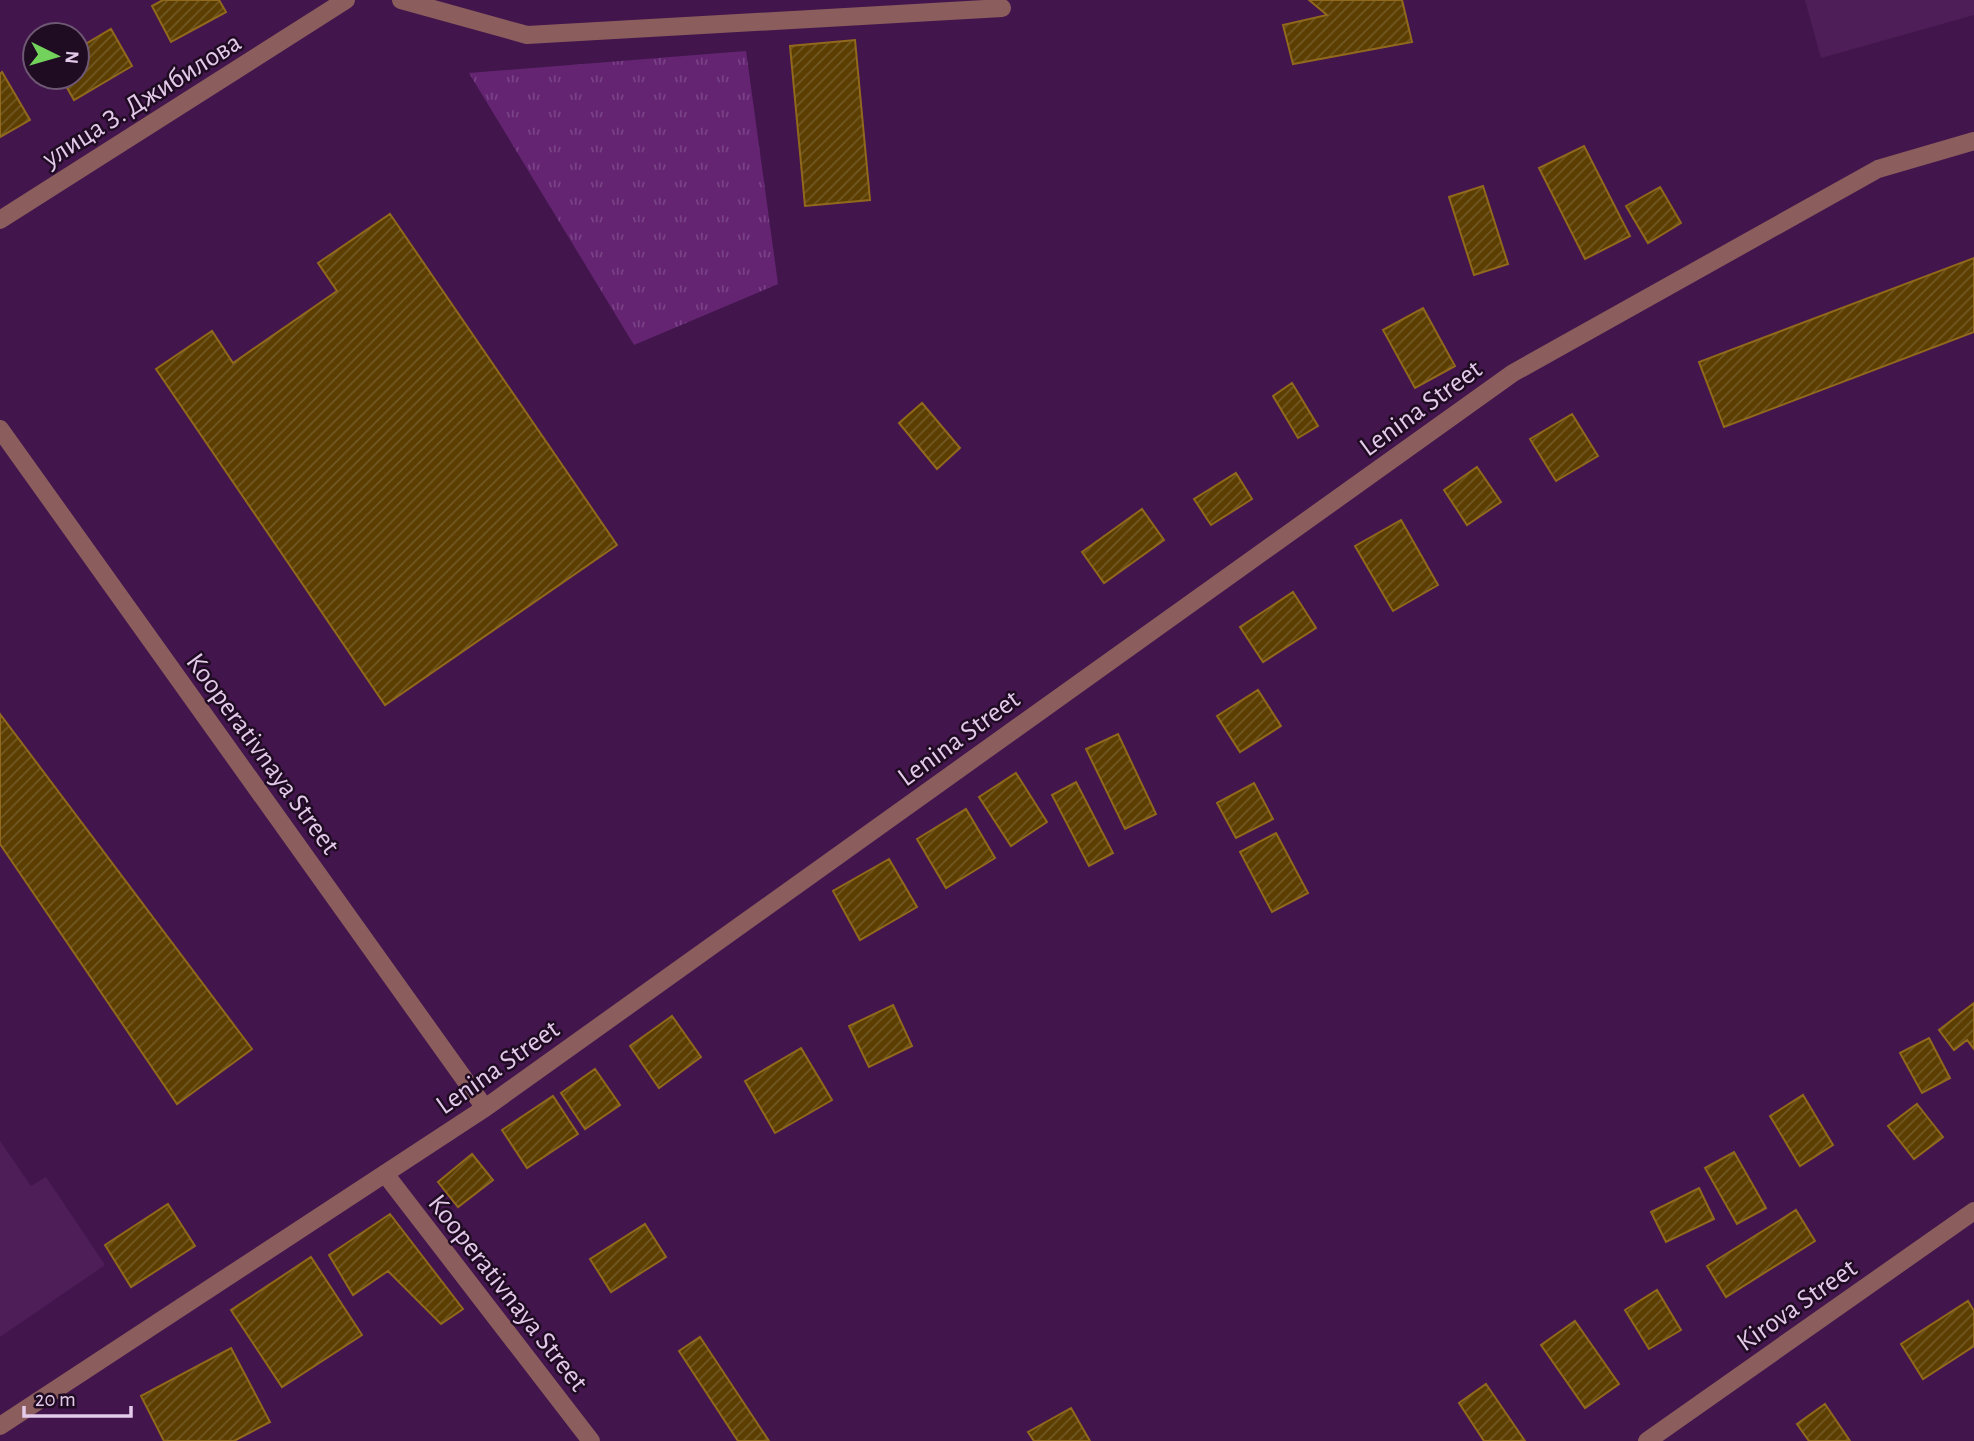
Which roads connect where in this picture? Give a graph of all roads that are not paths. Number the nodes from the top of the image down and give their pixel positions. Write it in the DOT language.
graph roads {
  1 [pos="346,0"];
  2 [pos="401,0"];
  3 [pos="1002,8"];
  4 [pos="1974,141"];
  5 [pos="0,220"];
  6 [pos="0,429"];
  7 [pos="485,1108"];
  8 [pos="386,1175"];
  9 [pos="1974,1211"];
  10 [pos="0,1426"];
  11 [pos="591,1441"];
  12 [pos="1647,1441"];
  1 -- 5 [label="street, улица З. Джибилова"];
  2 -- 3 [label="street"];
  4 -- 7 [label="street, Lenina Street"];
  6 -- 7 [label="street, Kooperativnaya Street"];
  7 -- 8 [label="street, Lenina Street"];
  8 -- 10 [label="street, Lenina Street"];
  8 -- 11 [label="street, Kooperativnaya Street"];
  9 -- 12 [label="street, Kirova Street"];
}
